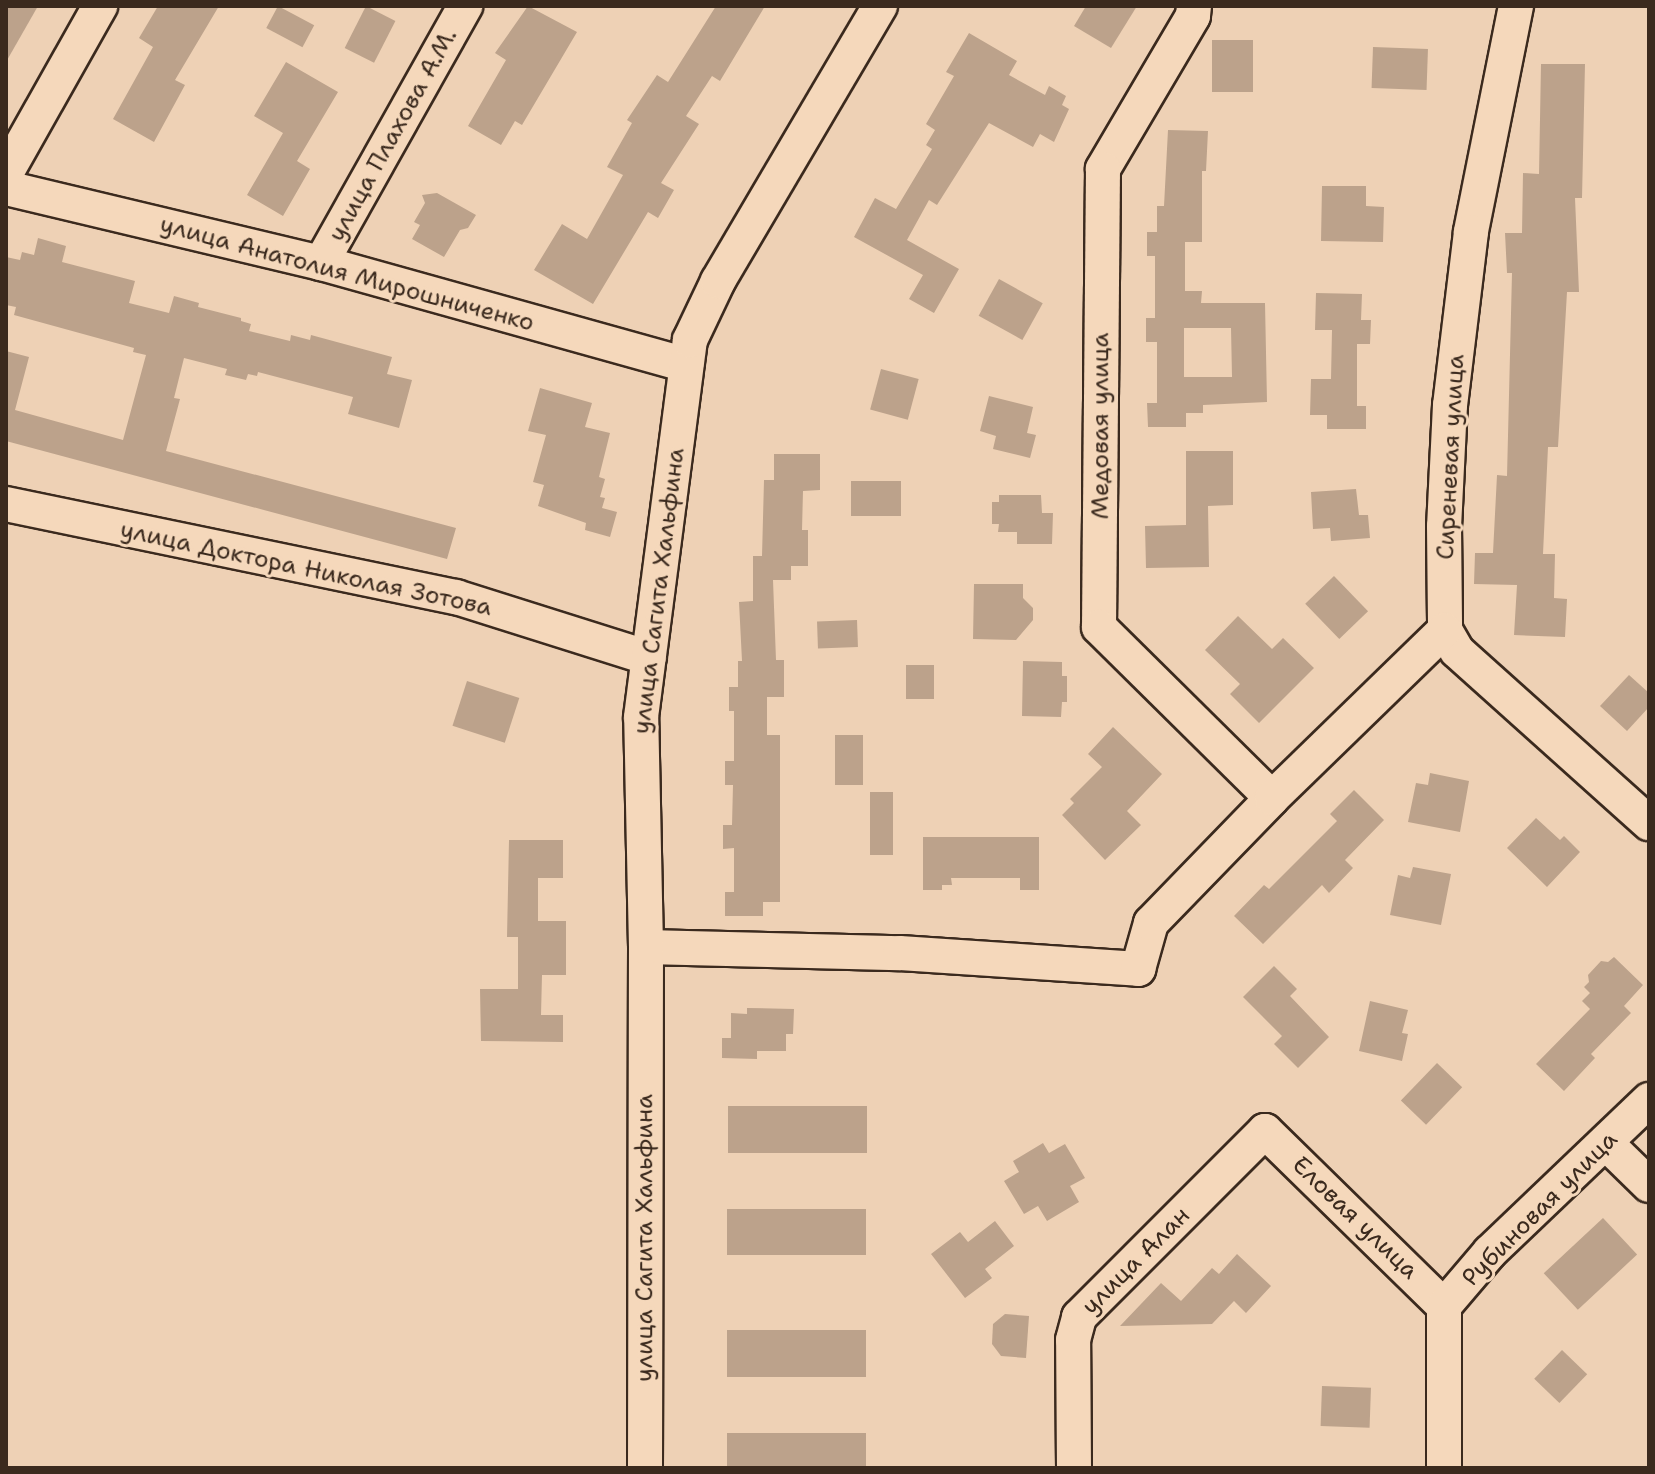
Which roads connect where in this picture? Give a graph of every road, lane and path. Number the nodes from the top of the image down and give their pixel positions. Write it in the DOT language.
graph roads {
  1 [pos="100,6"];
  2 [pos="465,6"];
  3 [pos="880,6"];
  4 [pos="1194,6"];
  5 [pos="1516,6"];
  6 [pos="6,173"];
  7 [pos="6,188"];
  8 [pos="321,263"];
  9 [pos="686,365"];
  10 [pos="6,504"];
  11 [pos="1445,630"];
  12 [pos="649,658"];
  13 [pos="1272,798"];
  14 [pos="1649,823"];
  15 [pos="646,947"];
  16 [pos="1649,1100"];
  17 [pos="1265,1131"];
  18 [pos="1606,1143"];
  19 [pos="1649,1185"];
  20 [pos="1444,1306"];
  21 [pos="645,1468"];
  22 [pos="1074,1468"];
  23 [pos="1444,1468"];
  1 -- 6 [label="street"];
  2 -- 8 [label="street, улица Плахова А.М."];
  3 -- 9 [label="street, улица Сагита Хальфина"];
  4 -- 13 [label="street, Медовая улица"];
  5 -- 11 [label="street, Сиреневая улица"];
  7 -- 8 [label="street, улица Анатолия Мирошниченко"];
  8 -- 9 [label="street, улица Анатолия Мирошниченко"];
  9 -- 12 [label="street, улица Сагита Хальфина"];
  10 -- 12 [label="street, улица Доктора Николая Зотова"];
  11 -- 13 [label="street"];
  11 -- 14 [label="street"];
  12 -- 15 [label="street, улица Сагита Хальфина"];
  13 -- 15 [label="street"];
  15 -- 21 [label="street, улица Сагита Хальфина"];
  16 -- 18 [label="street, Рубиновая улица"];
  17 -- 20 [label="street, Еловая улица"];
  17 -- 22 [label="street, улица Алан"];
  18 -- 19 [label="street"];
  18 -- 20 [label="street, Рубиновая улица"];
  20 -- 23 [label="street, Рубиновая улица"];
}
